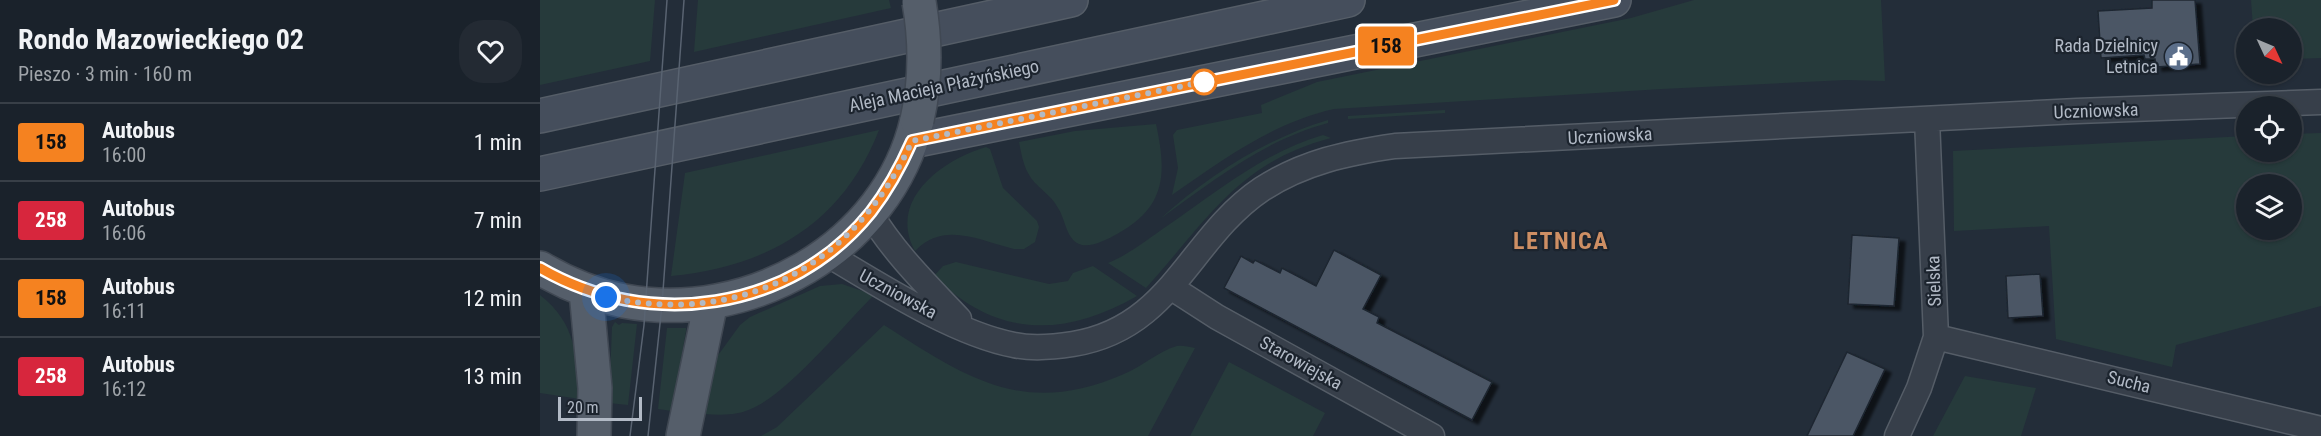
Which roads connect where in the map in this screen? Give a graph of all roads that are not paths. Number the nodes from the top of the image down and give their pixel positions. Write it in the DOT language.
graph roads {
  1 [pos="1071,0"];
  2 [pos="1348,0"];
  3 [pos="1614,0"];
  4 [pos="919,1"];
  5 [pos="2321,102"];
  6 [pos="540,116"];
  7 [pos="1928,119"];
  8 [pos="914,131"];
  9 [pos="540,174"];
  10 [pos="870,213"];
  11 [pos="827,254"];
  12 [pos="540,268"];
  13 [pos="1172,288"];
  14 [pos="586,291"];
  15 [pos="711,302"];
  16 [pos="972,331"];
  17 [pos="1936,337"];
  18 [pos="2321,429"];
  19 [pos="594,436"];
  20 [pos="683,436"];
  21 [pos="1432,436"];
  22 [pos="1898,436"];
  1 -- 6 [label="main road"];
  2 -- 9 [label="main road, Aleja Macieja Płażyńskiego"];
  3 -- 8 [label="main road"];
  4 -- 8 [label="main road, bridge"];
  5 -- 7 [label="street, Uczniowska"];
  7 -- 13 [label="street, Uczniowska"];
  7 -- 17 [label="street, Sielska"];
  8 -- 10 [label="main road"];
  10 -- 11 [label="main road"];
  10 -- 16 [label="street, Uczniowska"];
  11 -- 15 [label="main road"];
  11 -- 16 [label="street, Uczniowska"];
  12 -- 14 [label="main road"];
  13 -- 16 [label="street, Uczniowska"];
  13 -- 21 [label="street, Starowiejska"];
  14 -- 15 [label="main road"];
  14 -- 19 [label="main road"];
  15 -- 20 [label="main road"];
  17 -- 18 [label="street, Sucha"];
  17 -- 22 [label="street, Sielska"];
}
